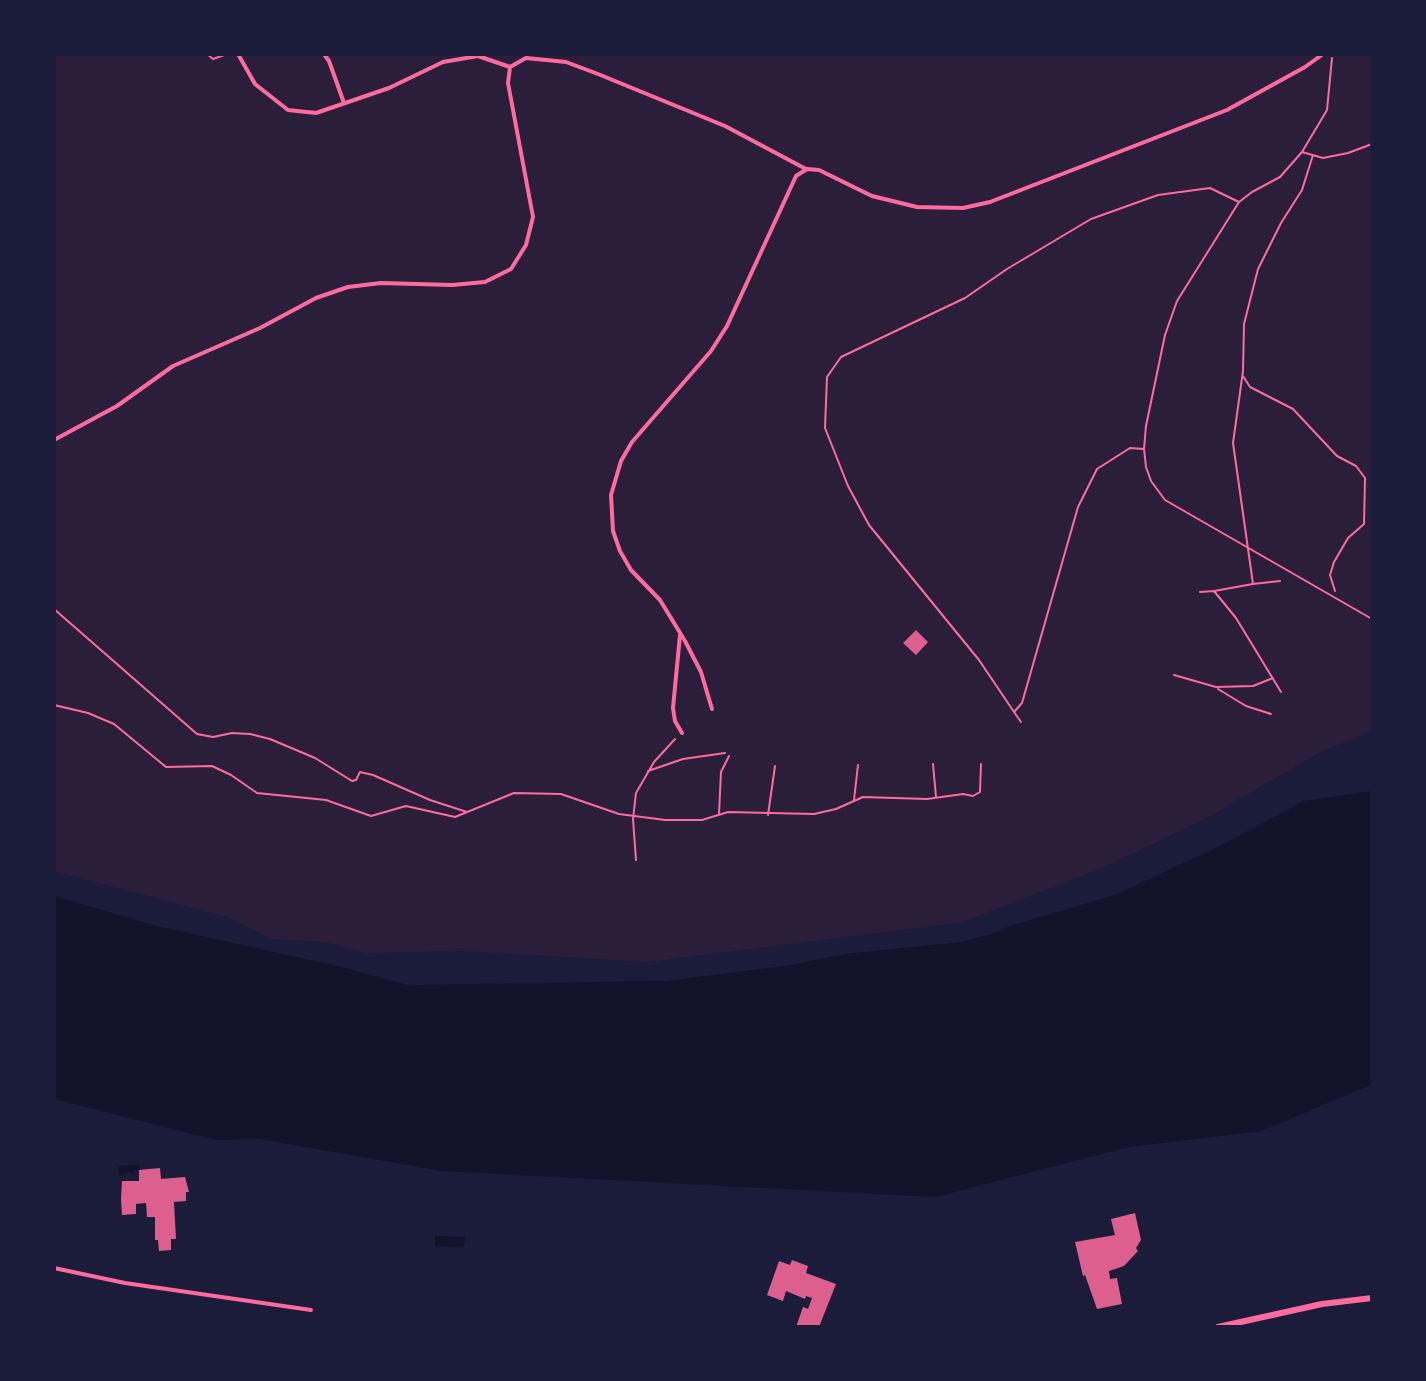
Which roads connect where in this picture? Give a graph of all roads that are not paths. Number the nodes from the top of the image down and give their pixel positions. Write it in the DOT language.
graph roads {
  1 [pos="238,54"];
  2 [pos="324,54"];
  3 [pos="1323,54"];
  4 [pos="510,67"];
  5 [pos="344,103"];
  6 [pos="807,169"];
  7 [pos="54,440"];
  8 [pos="680,634"];
  9 [pos="712,709"];
  10 [pos="682,733"];
  11 [pos="54,1268"];
  12 [pos="1372,1298"];
  13 [pos="311,1310"];
  14 [pos="1218,1327"];
  1 -- 5 [label="lane"];
  2 -- 5 [label="lane"];
  3 -- 6 [label="lane"];
  4 -- 5 [label="lane"];
  4 -- 6 [label="lane"];
  4 -- 7 [label="lane"];
  6 -- 8 [label="lane"];
  8 -- 9 [label="lane"];
  8 -- 10 [label="lane"];
  11 -- 13 [label="lane"];
  12 -- 14 [label="street"];
}
